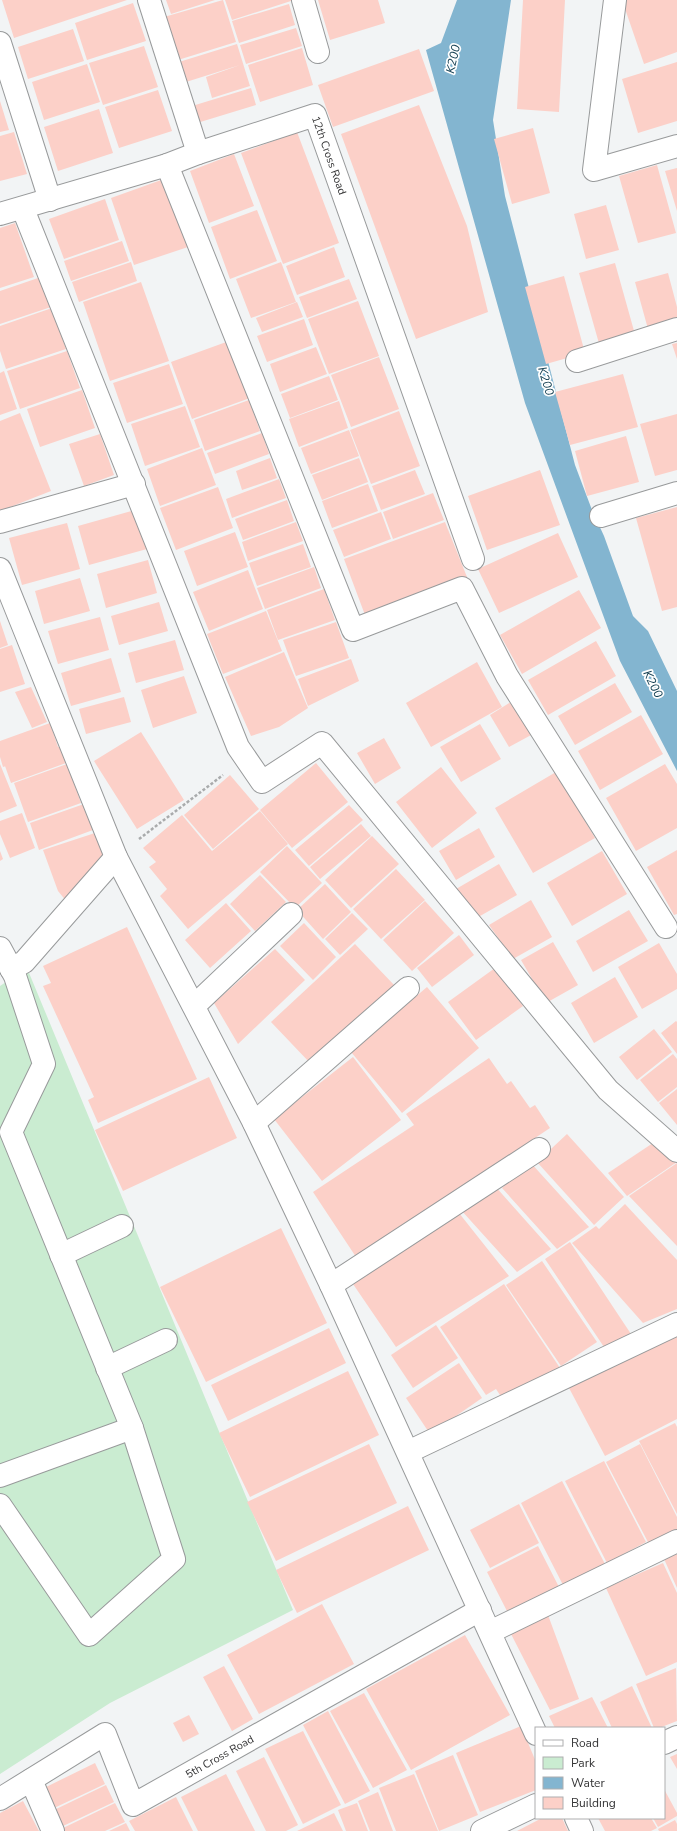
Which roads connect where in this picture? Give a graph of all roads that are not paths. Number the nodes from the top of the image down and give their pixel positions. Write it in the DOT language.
graph roads {
  1 [pos="149,0"];
  2 [pos="303,0"];
  3 [pos="615,0"];
  4 [pos="0,43"];
  5 [pos="318,52"];
  6 [pos="677,146"];
  7 [pos="198,153"];
  8 [pos="167,165"];
  9 [pos="50,200"];
  10 [pos="23,209"];
  11 [pos="0,214"];
  12 [pos="677,330"];
  13 [pos="577,361"];
  14 [pos="134,484"];
  15 [pos="677,493"];
  16 [pos="602,516"];
  17 [pos="0,522"];
  18 [pos="473,559"];
  19 [pos="0,569"];
  20 [pos="116,856"];
  21 [pos="291,914"];
  22 [pos="666,927"];
  23 [pos="0,948"];
  24 [pos="13,972"];
  25 [pos="408,988"];
  26 [pos="194,1006"];
  27 [pos="254,1123"];
  28 [pos="6,1136"];
  29 [pos="539,1149"];
  30 [pos="677,1151"];
  31 [pos="122,1226"];
  32 [pos="61,1255"];
  33 [pos="331,1285"];
  34 [pos="677,1324"];
  35 [pos="166,1340"];
  36 [pos="107,1368"];
  37 [pos="132,1428"];
  38 [pos="408,1452"];
  39 [pos="0,1476"];
  40 [pos="0,1505"];
  41 [pos="677,1541"];
  42 [pos="480,1610"];
  43 [pos="490,1632"];
  44 [pos="535,1732"];
  45 [pos="677,1737"];
  46 [pos="665,1743"];
  47 [pos="31,1780"];
  48 [pos="0,1800"];
  49 [pos="535,1805"];
  50 [pos="576,1819"];
  51 [pos="53,1831"];
  52 [pos="482,1831"];
  53 [pos="582,1831"];
  1 -- 7 [label="street"];
  2 -- 5 [label="street"];
  3 -- 6 [label="street"];
  4 -- 9 [label="street"];
  7 -- 8 [label="street, 12th Cross Road"];
  7 -- 18 [label="street, 12th Cross Road"];
  8 -- 9 [label="street, 12th Cross Road"];
  8 -- 22 [label="street"];
  9 -- 10 [label="street, 12th Cross Road"];
  10 -- 11 [label="street, 12th Cross Road"];
  10 -- 14 [label="street"];
  12 -- 13 [label="street"];
  14 -- 17 [label="street"];
  14 -- 30 [label="street"];
  15 -- 16 [label="street"];
  19 -- 20 [label="street"];
  20 -- 24 [label="street"];
  20 -- 26 [label="street"];
  21 -- 26 [label="street"];
  23 -- 24 [label="street"];
  24 -- 28 [label="street"];
  25 -- 27 [label="street"];
  26 -- 27 [label="street"];
  27 -- 33 [label="street"];
  28 -- 32 [label="street"];
  29 -- 33 [label="street"];
  31 -- 32 [label="street"];
  32 -- 36 [label="street"];
  33 -- 38 [label="street"];
  34 -- 38 [label="street"];
  35 -- 36 [label="street"];
  36 -- 37 [label="street"];
  37 -- 39 [label="street"];
  37 -- 40 [label="street"];
  38 -- 42 [label="street"];
  41 -- 43 [label="street"];
  42 -- 43 [label="street"];
  42 -- 47 [label="street, 5th Cross Road"];
  43 -- 44 [label="street"];
  45 -- 46 [label="street"];
  47 -- 48 [label="street, 5th Cross Road"];
  47 -- 51 [label="street"];
  49 -- 52 [label="street"];
  50 -- 53 [label="street"];
}
